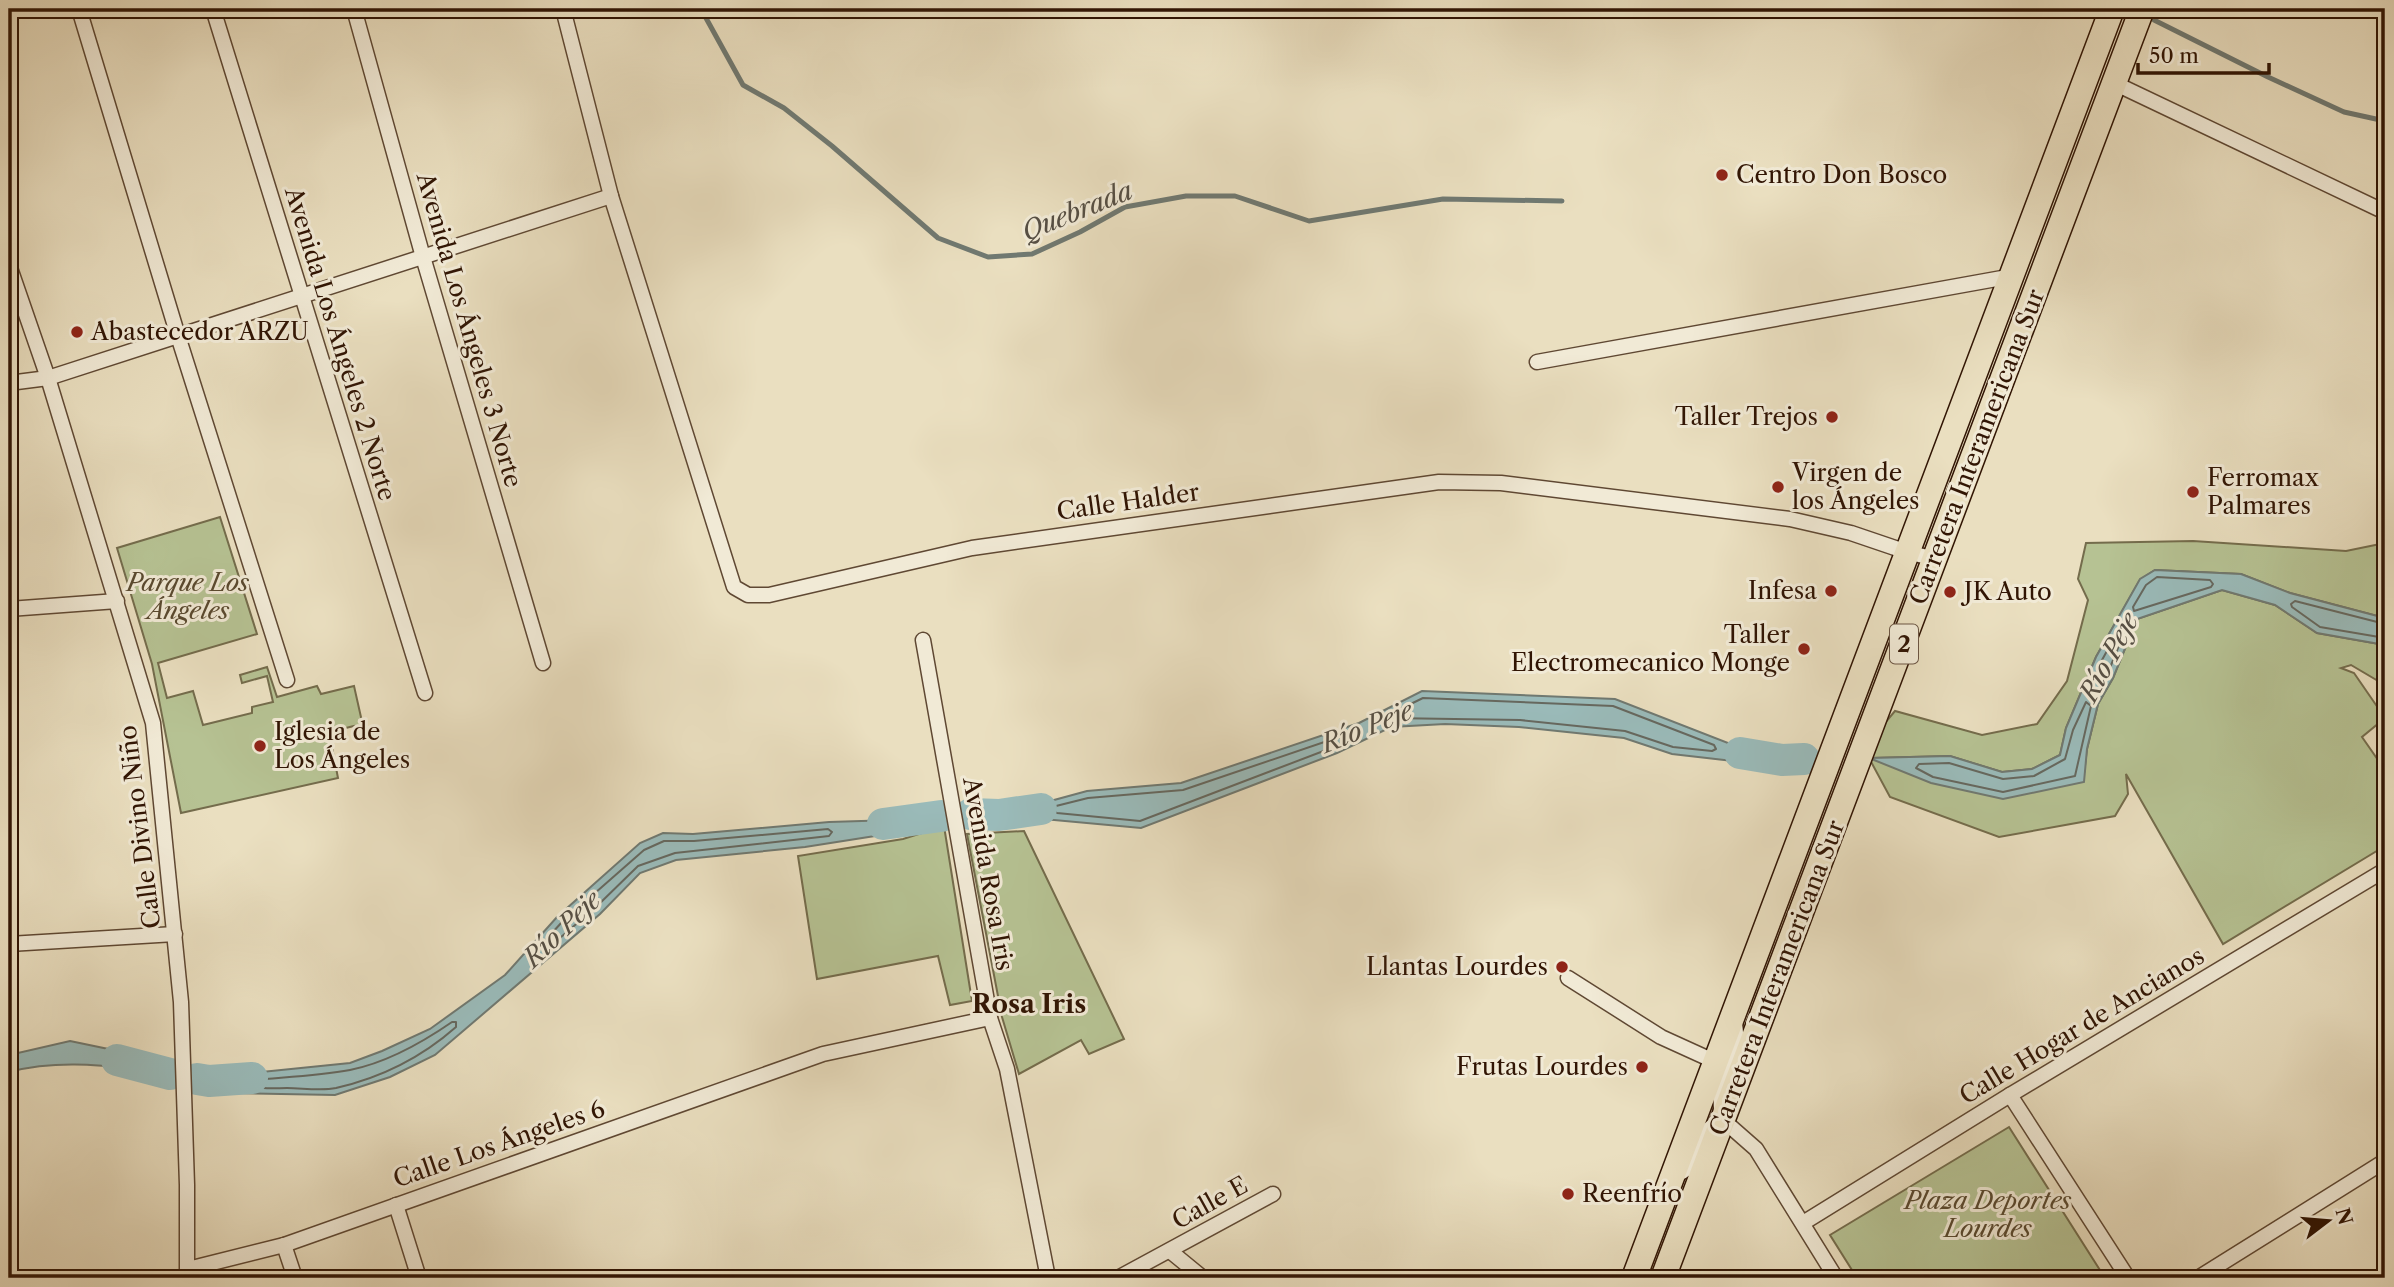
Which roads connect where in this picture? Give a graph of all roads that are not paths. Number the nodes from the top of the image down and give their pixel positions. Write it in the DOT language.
graph roads {
  1 [pos="79,9"];
  2 [pos="213,9"];
  3 [pos="354,9"];
  4 [pos="564,9"];
  5 [pos="2112,9"];
  6 [pos="2142,9"];
  7 [pos="2114,83"];
  8 [pos="611,196"];
  9 [pos="2385,212"];
  10 [pos="423,257"];
  11 [pos="9,265"];
  12 [pos="2013,276"];
  13 [pos="301,296"];
  14 [pos="178,336"];
  15 [pos="1537,362"];
  16 [pos="48,378"];
  17 [pos="9,383"];
  18 [pos="1907,552"];
  19 [pos="1935,559"];
  20 [pos="117,601"];
  21 [pos="9,609"];
  22 [pos="923,640"];
  23 [pos="542,663"];
  24 [pos="287,680"];
  25 [pos="425,693"];
  26 [pos="2385,870"];
  27 [pos="175,934"];
  28 [pos="9,944"];
  29 [pos="1568,978"];
  30 [pos="1734,1013"];
  31 [pos="990,1017"];
  32 [pos="1716,1062"];
  33 [pos="2010,1095"];
  34 [pos="1723,1120"];
  35 [pos="2385,1161"];
  36 [pos="1673,1175"];
  37 [pos="1273,1194"];
  38 [pos="396,1205"];
  39 [pos="1802,1223"];
  40 [pos="284,1245"];
  41 [pos="1170,1251"];
  42 [pos="187,1274"];
  43 [pos="295,1278"];
  44 [pos="419,1278"];
  45 [pos="1048,1278"];
  46 [pos="1118,1278"];
  47 [pos="1203,1278"];
  48 [pos="1634,1278"];
  49 [pos="1663,1278"];
  50 [pos="1836,1278"];
  51 [pos="2128,1278"];
  52 [pos="2198,1278"];
  1 -- 14 [label="street"];
  2 -- 13 [label="street, Avenida Los Ángeles 2 Norte"];
  3 -- 10 [label="street, Avenida Los Ángeles 3 Norte"];
  4 -- 8 [label="street, Calle Halder"];
  5 -- 12 [label="highway, Carretera Interamericana Sur / 2"];
  6 -- 7 [label="highway, Carretera Interamericana Sur / 2"];
  7 -- 9 [label="street"];
  7 -- 19 [label="highway, Carretera Interamericana Sur / 2"];
  8 -- 10 [label="street"];
  8 -- 18 [label="street, Calle Halder"];
  10 -- 13 [label="street"];
  10 -- 23 [label="street, Avenida Los Ángeles 3 Norte"];
  11 -- 16 [label="street, Calle Divino Niño"];
  12 -- 15 [label="street"];
  12 -- 18 [label="highway, Carretera Interamericana Sur / 2"];
  13 -- 14 [label="street"];
  13 -- 25 [label="street, Avenida Los Ángeles 2 Norte"];
  14 -- 16 [label="street"];
  14 -- 24 [label="street"];
  16 -- 17 [label="street"];
  16 -- 20 [label="street, Calle Divino Niño"];
  18 -- 19 [label="street, Calle Halder"];
  18 -- 30 [label="highway, Carretera Interamericana Sur / 2"];
  19 -- 34 [label="highway, Carretera Interamericana Sur / 2"];
  20 -- 21 [label="street"];
  20 -- 27 [label="street, Calle Divino Niño"];
  22 -- 31 [label="street, Avenida Rosa Iris"];
  26 -- 33 [label="street, Calle Hogar de Ancianos"];
  27 -- 28 [label="street"];
  27 -- 42 [label="street, Calle Divino Niño"];
  29 -- 32 [label="street"];
  30 -- 32 [label="highway, Carretera Interamericana Sur / 2"];
  30 -- 34 [label="street"];
  31 -- 38 [label="street, Calle Los Ángeles 6"];
  31 -- 45 [label="street, Avenida Rosa Iris"];
  32 -- 36 [label="highway, Carretera Interamericana Sur / 2"];
  33 -- 39 [label="street, Calle Hogar de Ancianos"];
  33 -- 51 [label="street"];
  34 -- 36 [label="street"];
  34 -- 39 [label="street"];
  34 -- 49 [label="highway, Carretera Interamericana Sur / 2"];
  35 -- 52 [label="street"];
  36 -- 48 [label="highway, Carretera Interamericana Sur / 2"];
  37 -- 41 [label="street, Calle E"];
  38 -- 40 [label="street, Calle Los Ángeles 6"];
  38 -- 44 [label="street"];
  39 -- 50 [label="street"];
  40 -- 42 [label="street, Calle Los Ángeles 6"];
  40 -- 43 [label="street"];
  41 -- 46 [label="street"];
  41 -- 47 [label="street"];
}
